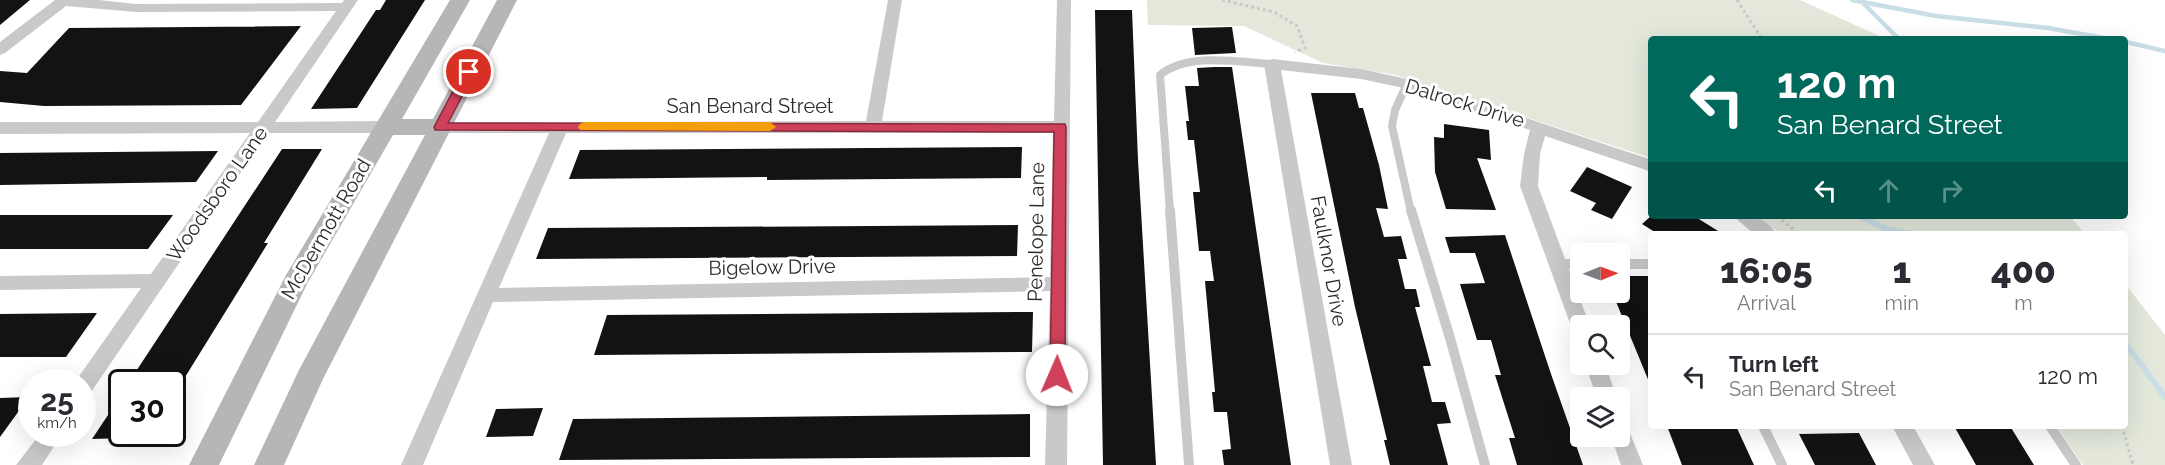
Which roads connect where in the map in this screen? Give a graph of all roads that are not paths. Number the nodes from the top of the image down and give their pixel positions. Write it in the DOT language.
graph roads {
  1 [pos="63,0"];
  2 [pos="460,0"];
  3 [pos="507,0"];
  4 [pos="895,0"];
  5 [pos="1064,0"];
  6 [pos="349,4"];
  7 [pos="0,50"];
  8 [pos="1272,64"];
  9 [pos="1407,84"];
  10 [pos="1539,126"];
  11 [pos="385,127"];
  12 [pos="440,127"];
  13 [pos="560,127"];
  14 [pos="873,127"];
  15 [pos="1060,127"];
  16 [pos="0,128"];
  17 [pos="263,128"];
  18 [pos="1648,165"];
  19 [pos="1746,219"];
  20 [pos="1763,231"];
  21 [pos="1558,264"];
  22 [pos="1570,264"];
  23 [pos="1630,264"];
  24 [pos="1648,264"];
  25 [pos="156,281"];
  26 [pos="0,283"];
  27 [pos="1058,284"];
  28 [pos="487,295"];
  29 [pos="1577,315"];
  30 [pos="96,369"];
  31 [pos="1764,429"];
  32 [pos="1904,429"];
  33 [pos="2052,429"];
  34 [pos="43,447"];
  35 [pos="1625,447"];
  36 [pos="27,465"];
  37 [pos="204,465"];
  38 [pos="269,465"];
  39 [pos="412,465"];
  40 [pos="1056,465"];
  41 [pos="1189,465"];
  42 [pos="1341,465"];
  43 [pos="1485,465"];
  44 [pos="1632,465"];
  45 [pos="1782,465"];
  46 [pos="1924,465"];
  47 [pos="2076,465"];
  1 -- 6 [label="street"];
  1 -- 7 [label="street"];
  2 -- 11 [label="main road, McDermott Road"];
  3 -- 12 [label="main road"];
  4 -- 14 [label="street"];
  5 -- 15 [label="street, Penelope Lane"];
  6 -- 17 [label="street, Woodsboro Lane"];
  8 -- 9 [label="street, Dalrock Drive"];
  8 -- 41 [label="lane"];
  8 -- 42 [label="street, Faulknor Drive"];
  9 -- 10 [label="street, Dalrock Drive"];
  9 -- 43 [label="lane"];
  10 -- 18 [label="street, Dalrock Drive"];
  10 -- 21 [label="street"];
  11 -- 12 [label="main road"];
  11 -- 17 [label="street"];
  11 -- 37 [label="main road, McDermott Road"];
  12 -- 13 [label="street, San Benard Street"];
  12 -- 38 [label="main road"];
  13 -- 14 [label="street, San Benard Street"];
  13 -- 28 [label="street"];
  14 -- 15 [label="street, San Benard Street"];
  15 -- 27 [label="street, Penelope Lane"];
  16 -- 17 [label="street"];
  17 -- 25 [label="street, Woodsboro Lane"];
  19 -- 20 [label="street"];
  21 -- 22 [label="lane"];
  21 -- 29 [label="street"];
  23 -- 24 [label="lane"];
  25 -- 26 [label="street"];
  25 -- 30 [label="street, Woodsboro Lane"];
  27 -- 28 [label="street, Bigelow Drive"];
  27 -- 40 [label="street, Penelope Lane"];
  28 -- 39 [label="street"];
  31 -- 45 [label="lane"];
  32 -- 46 [label="street"];
  33 -- 47 [label="lane"];
  34 -- 36 [label="street"];
  35 -- 44 [label="street"];
}
